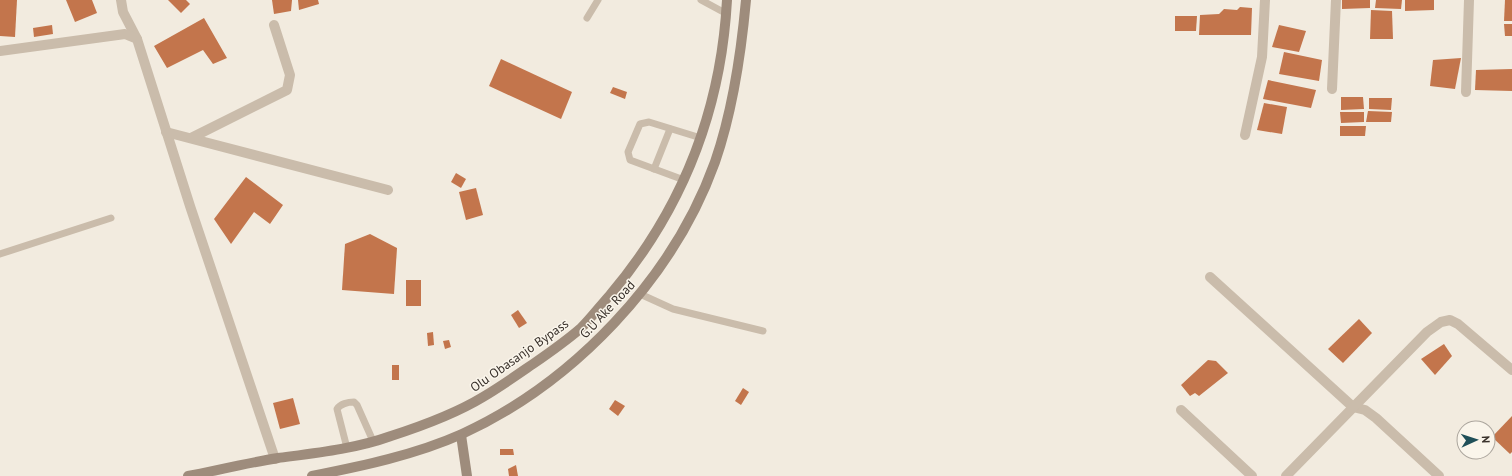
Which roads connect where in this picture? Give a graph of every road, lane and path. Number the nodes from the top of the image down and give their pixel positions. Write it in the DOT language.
graph roads {
  1 [pos="121,0"];
  2 [pos="598,0"];
  3 [pos="701,0"];
  4 [pos="727,0"];
  5 [pos="746,0"];
  6 [pos="1265,0"];
  7 [pos="1336,0"];
  8 [pos="1469,0"];
  9 [pos="727,14"];
  10 [pos="587,18"];
  11 [pos="274,25"];
  12 [pos="137,39"];
  13 [pos="0,51"];
  14 [pos="1332,89"];
  15 [pos="1466,92"];
  16 [pos="670,129"];
  17 [pos="166,132"];
  18 [pos="1245,136"];
  19 [pos="191,138"];
  20 [pos="701,138"];
  21 [pos="654,169"];
  22 [pos="684,180"];
  23 [pos="388,190"];
  24 [pos="111,218"];
  25 [pos="0,254"];
  26 [pos="1210,277"];
  27 [pos="640,294"];
  28 [pos="763,331"];
  29 [pos="1512,370"];
  30 [pos="1353,407"];
  31 [pos="1181,410"];
  32 [pos="461,434"];
  33 [pos="373,441"];
  34 [pos="346,448"];
  35 [pos="275,459"];
  36 [pos="188,476"];
  37 [pos="312,476"];
  38 [pos="467,476"];
  39 [pos="1252,476"];
  40 [pos="1286,476"];
  41 [pos="1440,476"];
  1 -- 12 [label="street"];
  2 -- 10 [label="lane"];
  3 -- 9 [label="lane"];
  4 -- 9 [label="main road, Olu Obasanjo Bypass"];
  5 -- 27 [label="main road, G.U Ake Road"];
  6 -- 18 [label="street"];
  7 -- 14 [label="street"];
  8 -- 15 [label="street"];
  9 -- 20 [label="main road, Olu Obasanjo Bypass"];
  11 -- 19 [label="street"];
  12 -- 13 [label="street"];
  12 -- 17 [label="street"];
  16 -- 20 [label="lane"];
  16 -- 21 [label="lane"];
  16 -- 21 [label="lane"];
  17 -- 19 [label="street"];
  17 -- 35 [label="street"];
  19 -- 23 [label="street"];
  20 -- 22 [label="main road, Olu Obasanjo Bypass"];
  21 -- 22 [label="lane"];
  22 -- 33 [label="main road, Olu Obasanjo Bypass"];
  24 -- 25 [label="lane"];
  26 -- 30 [label="street"];
  27 -- 28 [label="lane"];
  27 -- 32 [label="main road, G.U Ake Road"];
  29 -- 30 [label="street"];
  30 -- 40 [label="street"];
  30 -- 41 [label="street"];
  31 -- 39 [label="street"];
  32 -- 37 [label="main road, G.U Ake Road"];
  32 -- 38 [label="main road"];
  33 -- 34 [label="main road, Olu Obasanjo Bypass"];
  33 -- 34 [label="lane"];
  34 -- 35 [label="main road, Olu Obasanjo Bypass"];
  35 -- 36 [label="main road, Olu Obasanjo Bypass"];
}
